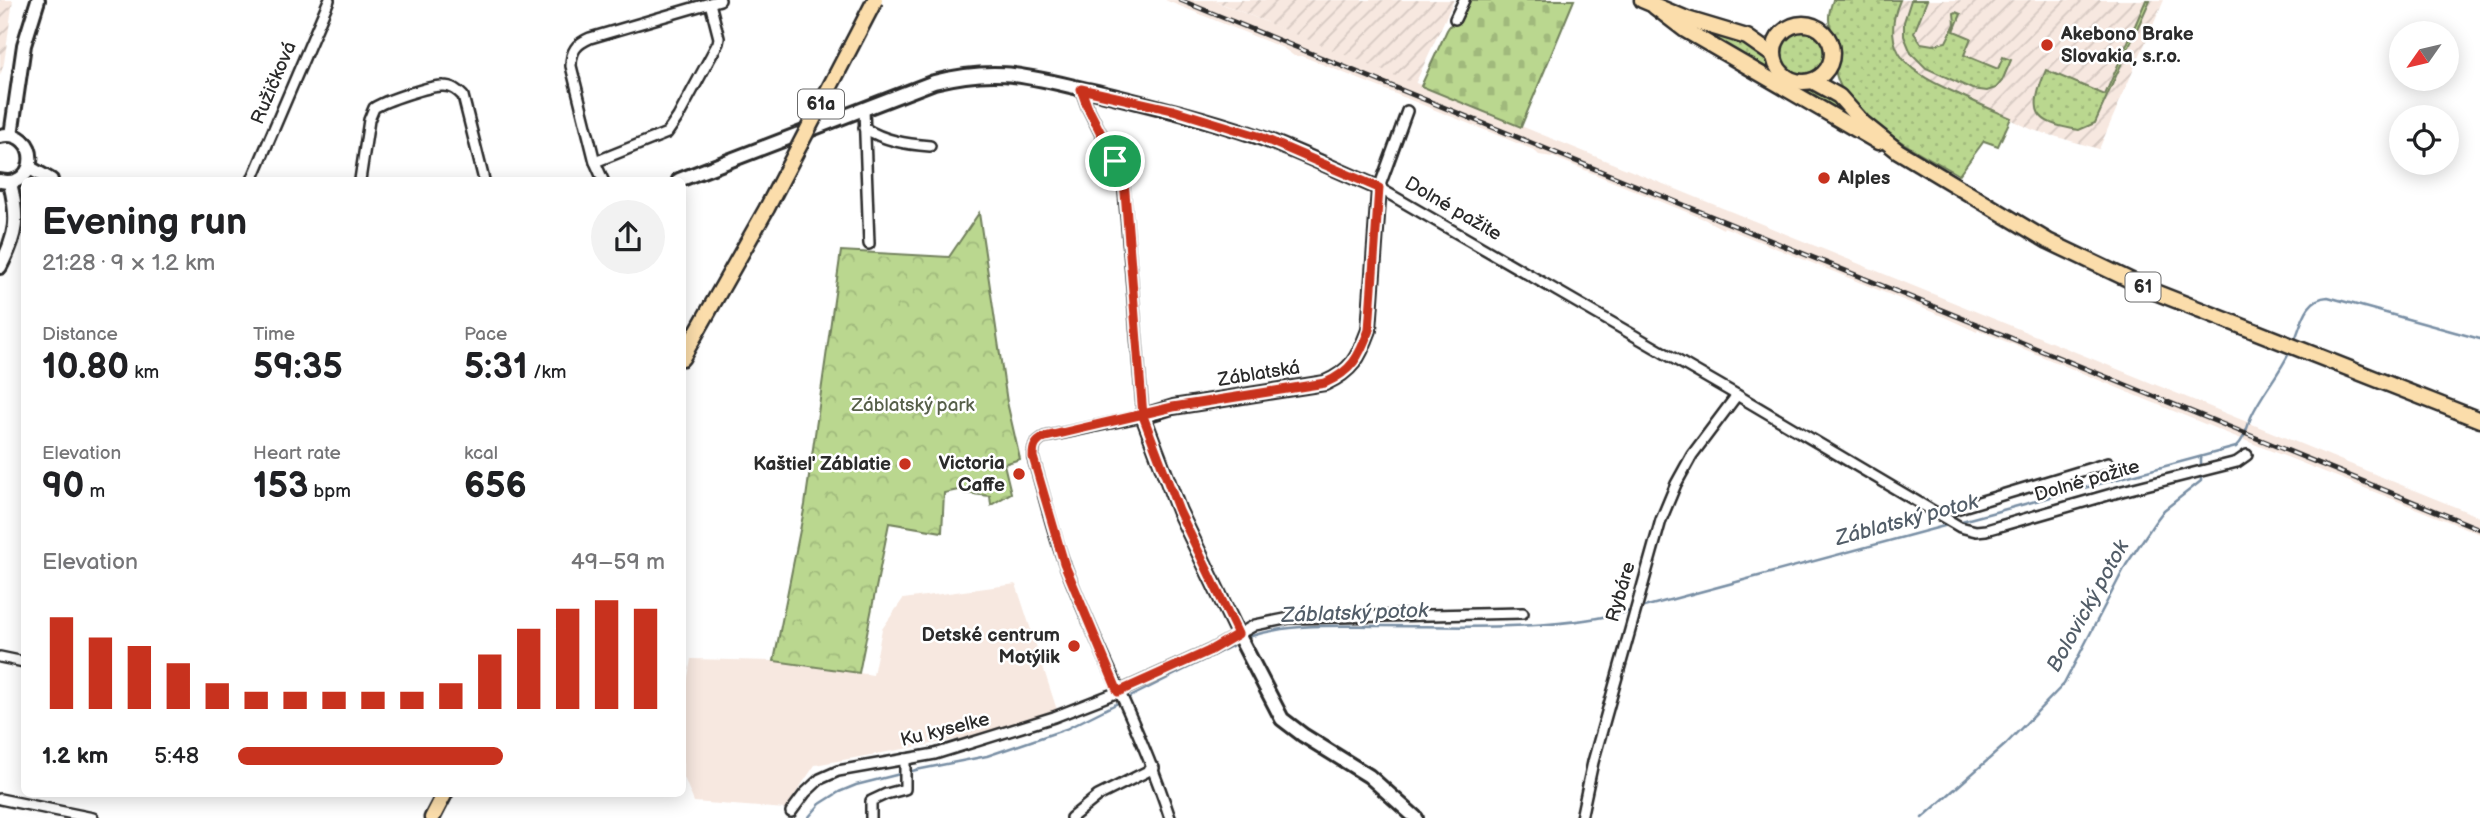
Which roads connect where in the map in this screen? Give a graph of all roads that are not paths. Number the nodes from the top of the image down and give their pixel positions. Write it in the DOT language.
graph roads {
  1 [pos="38,0"];
  2 [pos="329,0"];
  3 [pos="875,0"];
  4 [pos="1464,0"];
  5 [pos="715,1"];
  6 [pos="1649,4"];
  7 [pos="1455,19"];
  8 [pos="1783,32"];
  9 [pos="1747,37"];
  10 [pos="1774,56"];
  11 [pos="1830,65"];
  12 [pos="1812,81"];
  13 [pos="1081,89"];
  14 [pos="1839,96"];
  15 [pos="864,109"];
  16 [pos="1407,111"];
  17 [pos="864,128"];
  18 [pos="6,136"];
  19 [pos="930,146"];
  20 [pos="1898,152"];
  21 [pos="595,162"];
  22 [pos="30,168"];
  23 [pos="22,177"];
  24 [pos="46,177"];
  25 [pos="253,177"];
  26 [pos="360,177"];
  27 [pos="483,177"];
  28 [pos="602,177"];
  29 [pos="686,177"];
  30 [pos="5,182"];
  31 [pos="1379,188"];
  32 [pos="869,244"];
  33 [pos="0,267"];
  34 [pos="686,351"];
  35 [pos="1737,395"];
  36 [pos="1143,416"];
  37 [pos="2480,421"];
  38 [pos="2247,455"];
  39 [pos="2108,463"];
  40 [pos="1942,516"];
  41 [pos="1523,613"];
  42 [pos="1238,634"];
  43 [pos="0,657"];
  44 [pos="21,661"];
  45 [pos="1118,692"];
  46 [pos="905,761"];
  47 [pos="1154,768"];
  48 [pos="443,797"];
  49 [pos="0,799"];
  50 [pos="791,812"];
  51 [pos="93,818"];
  52 [pos="432,818"];
  53 [pos="871,818"];
  54 [pos="1072,818"];
  55 [pos="1170,818"];
  56 [pos="1416,818"];
  57 [pos="1581,818"];
  1 -- 18 [label="street"];
  2 -- 25 [label="street, Ružičková"];
  3 -- 34 [label="main road, 61a, bridge"];
  4 -- 7 [label="street"];
  5 -- 21 [label="street"];
  5 -- 21 [label="street"];
  6 -- 9 [label="main road, 61"];
  6 -- 20 [label="main road, 61"];
  8 -- 9 [label="main road, 61"];
  8 -- 10 [label="main road"];
  8 -- 11 [label="main road, 61"];
  9 -- 10 [label="main road, 61"];
  10 -- 12 [label="main road, 61"];
  11 -- 12 [label="main road"];
  11 -- 14 [label="main road, 61"];
  12 -- 14 [label="main road, 61"];
  13 -- 15 [label="street, Dolné pažite"];
  13 -- 31 [label="street, Dolné pažite"];
  13 -- 36 [label="street"];
  14 -- 20 [label="main road, 61"];
  15 -- 17 [label="street"];
  15 -- 29 [label="street, Dolné pažite"];
  16 -- 31 [label="street, Záblatská"];
  17 -- 19 [label="street"];
  17 -- 32 [label="street"];
  18 -- 22 [label="street"];
  20 -- 37 [label="main road, 61"];
  21 -- 28 [label="street"];
  22 -- 23 [label="street"];
  22 -- 24 [label="street"];
  26 -- 27 [label="street"];
  30 -- 33 [label="street"];
  31 -- 35 [label="street, Dolné pažite"];
  31 -- 36 [label="street, Záblatská"];
  35 -- 40 [label="street, Dolné pažite"];
  35 -- 57 [label="street, Rybáre"];
  36 -- 42 [label="street"];
  36 -- 45 [label="street"];
  38 -- 40 [label="street, Dolné pažite"];
  39 -- 40 [label="street, Dolné pažite"];
  41 -- 42 [label="street"];
  42 -- 45 [label="street, Ku kyselke"];
  42 -- 56 [label="street"];
  43 -- 44 [label="street"];
  45 -- 46 [label="street, Ku kyselke"];
  45 -- 47 [label="street"];
  46 -- 50 [label="street, Ku kyselke"];
  46 -- 53 [label="street, Ku kyselke"];
  47 -- 54 [label="street"];
  47 -- 55 [label="street"];
  48 -- 52 [label="main road"];
  49 -- 51 [label="street"];
}
